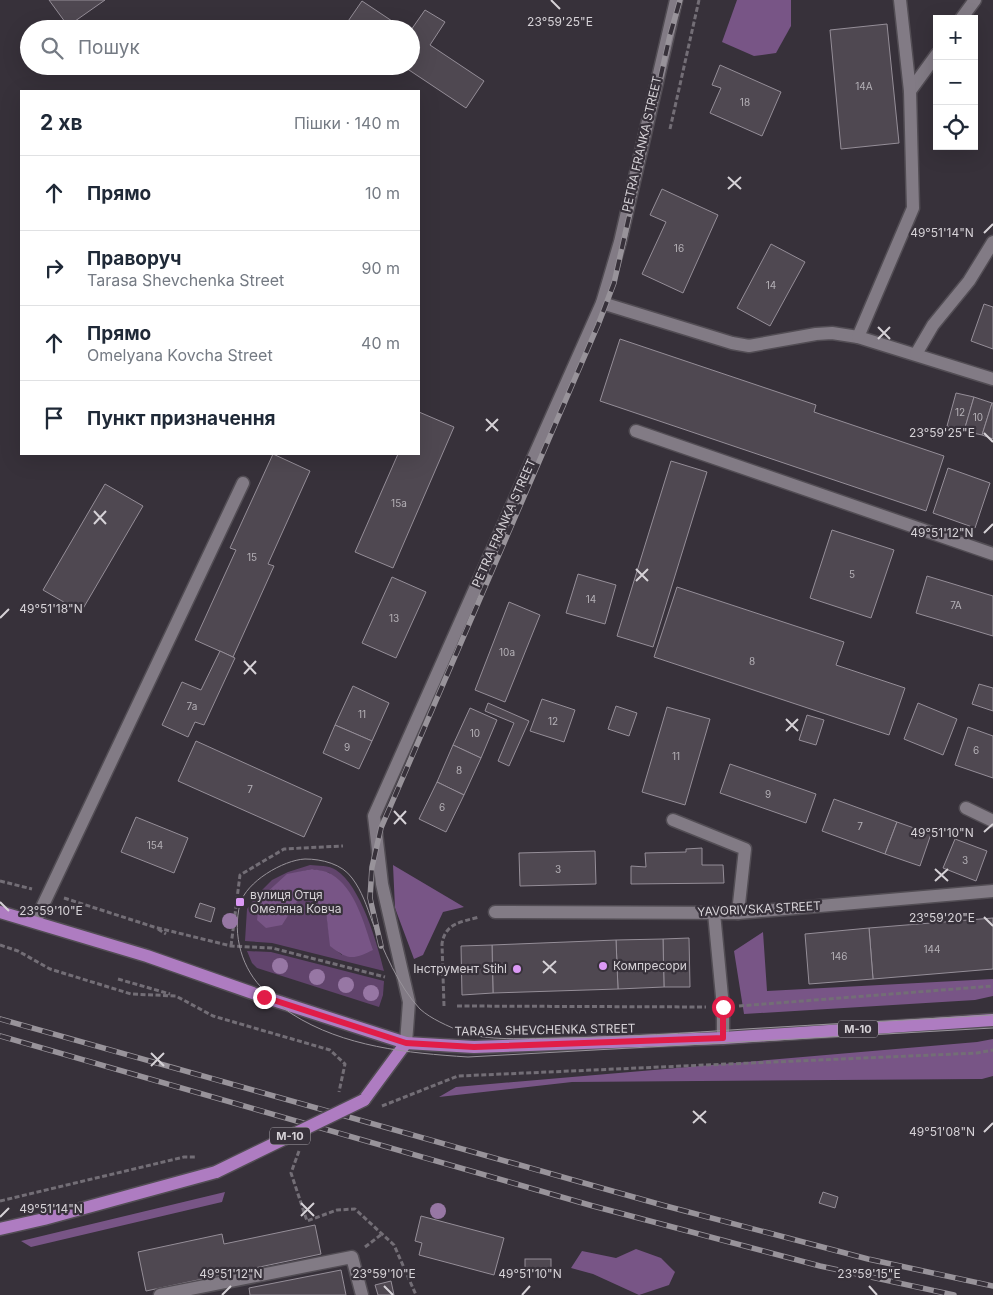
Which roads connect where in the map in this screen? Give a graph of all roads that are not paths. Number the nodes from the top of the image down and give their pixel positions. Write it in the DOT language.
graph roads {
  1 [pos="676,0"];
  2 [pos="900,0"];
  3 [pos="974,0"];
  4 [pos="964,15"];
  5 [pos="933,60"];
  6 [pos="910,92"];
  7 [pos="993,242"];
  8 [pos="602,303"];
  9 [pos="858,337"];
  10 [pos="916,354"];
  11 [pos="993,379"];
  12 [pos="636,431"];
  13 [pos="243,483"];
  14 [pos="993,554"];
  15 [pos="966,808"];
  16 [pos="673,820"];
  17 [pos="993,821"];
  18 [pos="993,891"];
  19 [pos="0,912"];
  20 [pos="495,912"];
  21 [pos="714,913"];
  22 [pos="738,913"];
  23 [pos="35,922"];
  24 [pos="993,1020"];
  25 [pos="723,1038"];
  26 [pos="406,1043"];
  27 [pos="0,1229"];
  28 [pos="223,1289"];
  29 [pos="160,1295"];
  30 [pos="362,1295"];
  1 -- 8 [label="street, PETRA FRANKA STREET"];
  2 -- 6 [label="street"];
  3 -- 4 [label="street"];
  5 -- 6 [label="street"];
  6 -- 9 [label="street"];
  7 -- 10 [label="street"];
  8 -- 9 [label="street"];
  8 -- 26 [label="street, PETRA FRANKA STREET"];
  9 -- 10 [label="street"];
  10 -- 11 [label="street"];
  12 -- 14 [label="street"];
  13 -- 23 [label="street"];
  15 -- 17 [label="street"];
  16 -- 22 [label="street"];
  18 -- 22 [label="street, YAVORIVSKA STREET"];
  19 -- 23 [label="main road, TARASA SHEVCHENKA STREET"];
  20 -- 21 [label="street, YAVORIVSKA STREET"];
  21 -- 22 [label="street, YAVORIVSKA STREET"];
  21 -- 25 [label="street"];
  23 -- 26 [label="main road, TARASA SHEVCHENKA STREET"];
  24 -- 25 [label="main road, TARASA SHEVCHENKA STREET / М-10"];
  25 -- 26 [label="main road, TARASA SHEVCHENKA STREET / М-10"];
  26 -- 27 [label="main road, М-10, bridge"];
  28 -- 29 [label="street"];
  28 -- 30 [label="street"];
}
